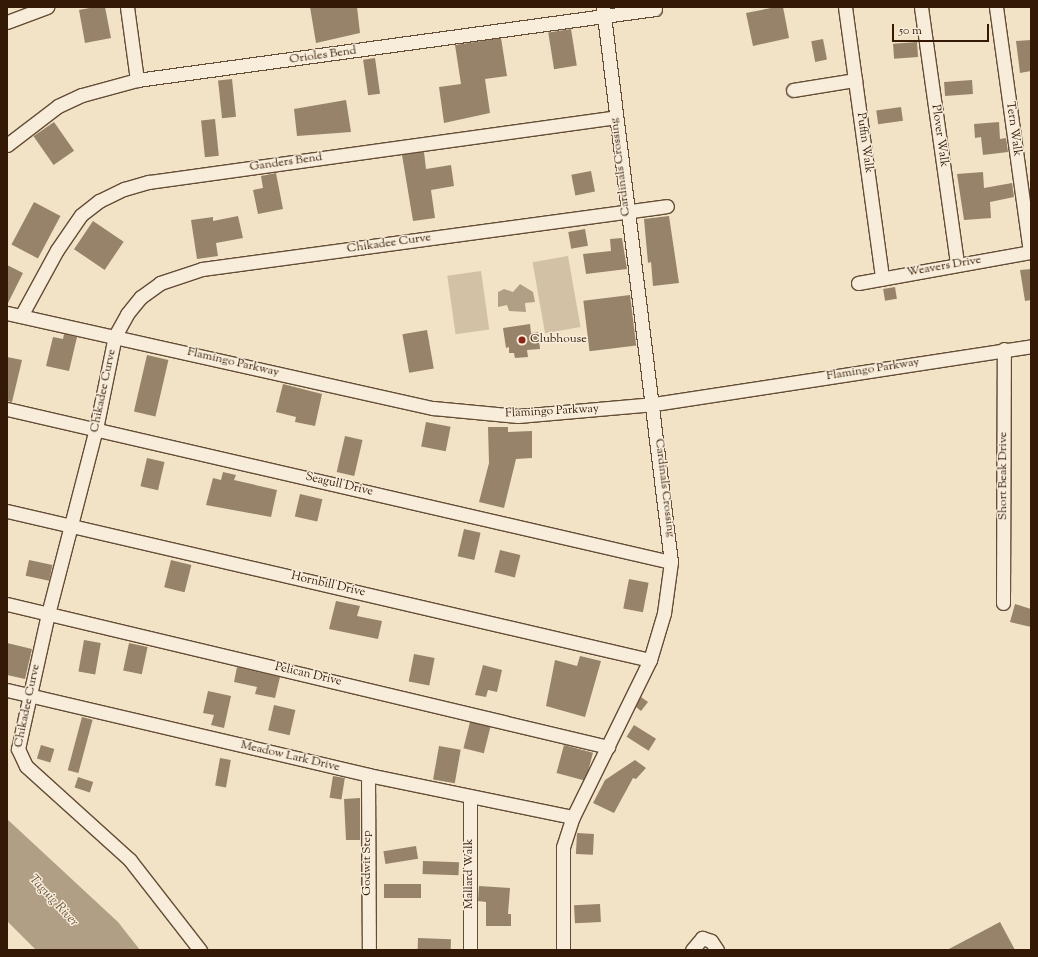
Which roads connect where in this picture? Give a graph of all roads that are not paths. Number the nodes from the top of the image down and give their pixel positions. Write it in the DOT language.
graph roads {
  1 [pos="47,7"];
  2 [pos="127,7"];
  3 [pos="846,7"];
  4 [pos="921,7"];
  5 [pos="996,7"];
  6 [pos="655,9"];
  7 [pos="603,11"];
  8 [pos="7,22"];
  9 [pos="137,80"];
  10 [pos="855,80"];
  11 [pos="793,90"];
  12 [pos="615,117"];
  13 [pos="7,145"];
  14 [pos="667,206"];
  15 [pos="626,211"];
  16 [pos="1030,252"];
  17 [pos="957,264"];
  18 [pos="882,278"];
  19 [pos="858,283"];
  20 [pos="7,313"];
  21 [pos="21,316"];
  22 [pos="115,336"];
  23 [pos="1031,346"];
  24 [pos="1004,349"];
  25 [pos="654,404"];
  26 [pos="7,409"];
  27 [pos="96,429"];
  28 [pos="7,511"];
  29 [pos="73,525"];
  30 [pos="671,562"];
  31 [pos="7,604"];
  32 [pos="1003,604"];
  33 [pos="48,614"];
  34 [pos="650,660"];
  35 [pos="7,690"];
  36 [pos="30,695"];
  37 [pos="608,746"];
  38 [pos="368,775"];
  39 [pos="470,798"];
  40 [pos="574,817"];
  41 [pos="200,950"];
  42 [pos="369,950"];
  43 [pos="470,950"];
  44 [pos="563,950"];
  45 [pos="692,950"];
  46 [pos="718,950"];
  1 -- 8 [label="street"];
  2 -- 9 [label="street"];
  3 -- 10 [label="street, Puffin Walk"];
  4 -- 17 [label="street, Plover Walk"];
  5 -- 16 [label="street, Tern Walk"];
  6 -- 7 [label="street, Orioles Bend"];
  7 -- 9 [label="street, Orioles Bend"];
  7 -- 12 [label="street, Cardinals Crossing"];
  9 -- 13 [label="street, Orioles Bend"];
  10 -- 11 [label="street"];
  10 -- 18 [label="street, Puffin Walk"];
  12 -- 15 [label="street, Cardinals Crossing"];
  12 -- 21 [label="street, Ganders Bend"];
  14 -- 15 [label="street, Chikadee Curve"];
  15 -- 22 [label="street, Chikadee Curve"];
  15 -- 25 [label="street, Cardinals Crossing"];
  16 -- 17 [label="street, Weavers Drive"];
  17 -- 18 [label="street, Weavers Drive"];
  18 -- 19 [label="street, Weavers Drive"];
  20 -- 21 [label="street, Flamingo Parkway"];
  21 -- 22 [label="street, Flamingo Parkway"];
  22 -- 25 [label="street, Flamingo Parkway"];
  22 -- 27 [label="street, Chikadee Curve"];
  23 -- 24 [label="street, Flamingo Parkway"];
  24 -- 25 [label="street, Flamingo Parkway"];
  24 -- 32 [label="street, Short Beak Drive"];
  25 -- 30 [label="street, Cardinals Crossing"];
  26 -- 27 [label="street, Seagull Drive"];
  27 -- 29 [label="street, Chikadee Curve"];
  27 -- 30 [label="street, Seagull Drive"];
  28 -- 29 [label="street, Hornbill Drive"];
  29 -- 33 [label="street, Chikadee Curve"];
  29 -- 34 [label="street, Hornbill Drive"];
  30 -- 34 [label="street, Cardinals Crossing"];
  31 -- 33 [label="street, Pelican Drive"];
  33 -- 36 [label="street, Chikadee Curve"];
  33 -- 37 [label="street, Pelican Drive"];
  34 -- 37 [label="street, Cardinals Crossing"];
  35 -- 36 [label="street, Meadow Lark Drive"];
  36 -- 38 [label="street, Meadow Lark Drive"];
  36 -- 41 [label="street, Chikadee Curve"];
  37 -- 40 [label="street, Cardinals Crossing"];
  38 -- 39 [label="street, Meadow Lark Drive"];
  38 -- 42 [label="street, Godwit Step"];
  39 -- 40 [label="street, Meadow Lark Drive"];
  39 -- 43 [label="street, Mallard Walk"];
  40 -- 44 [label="street, Cardinals Crossing"];
  45 -- 46 [label="street"];
}
